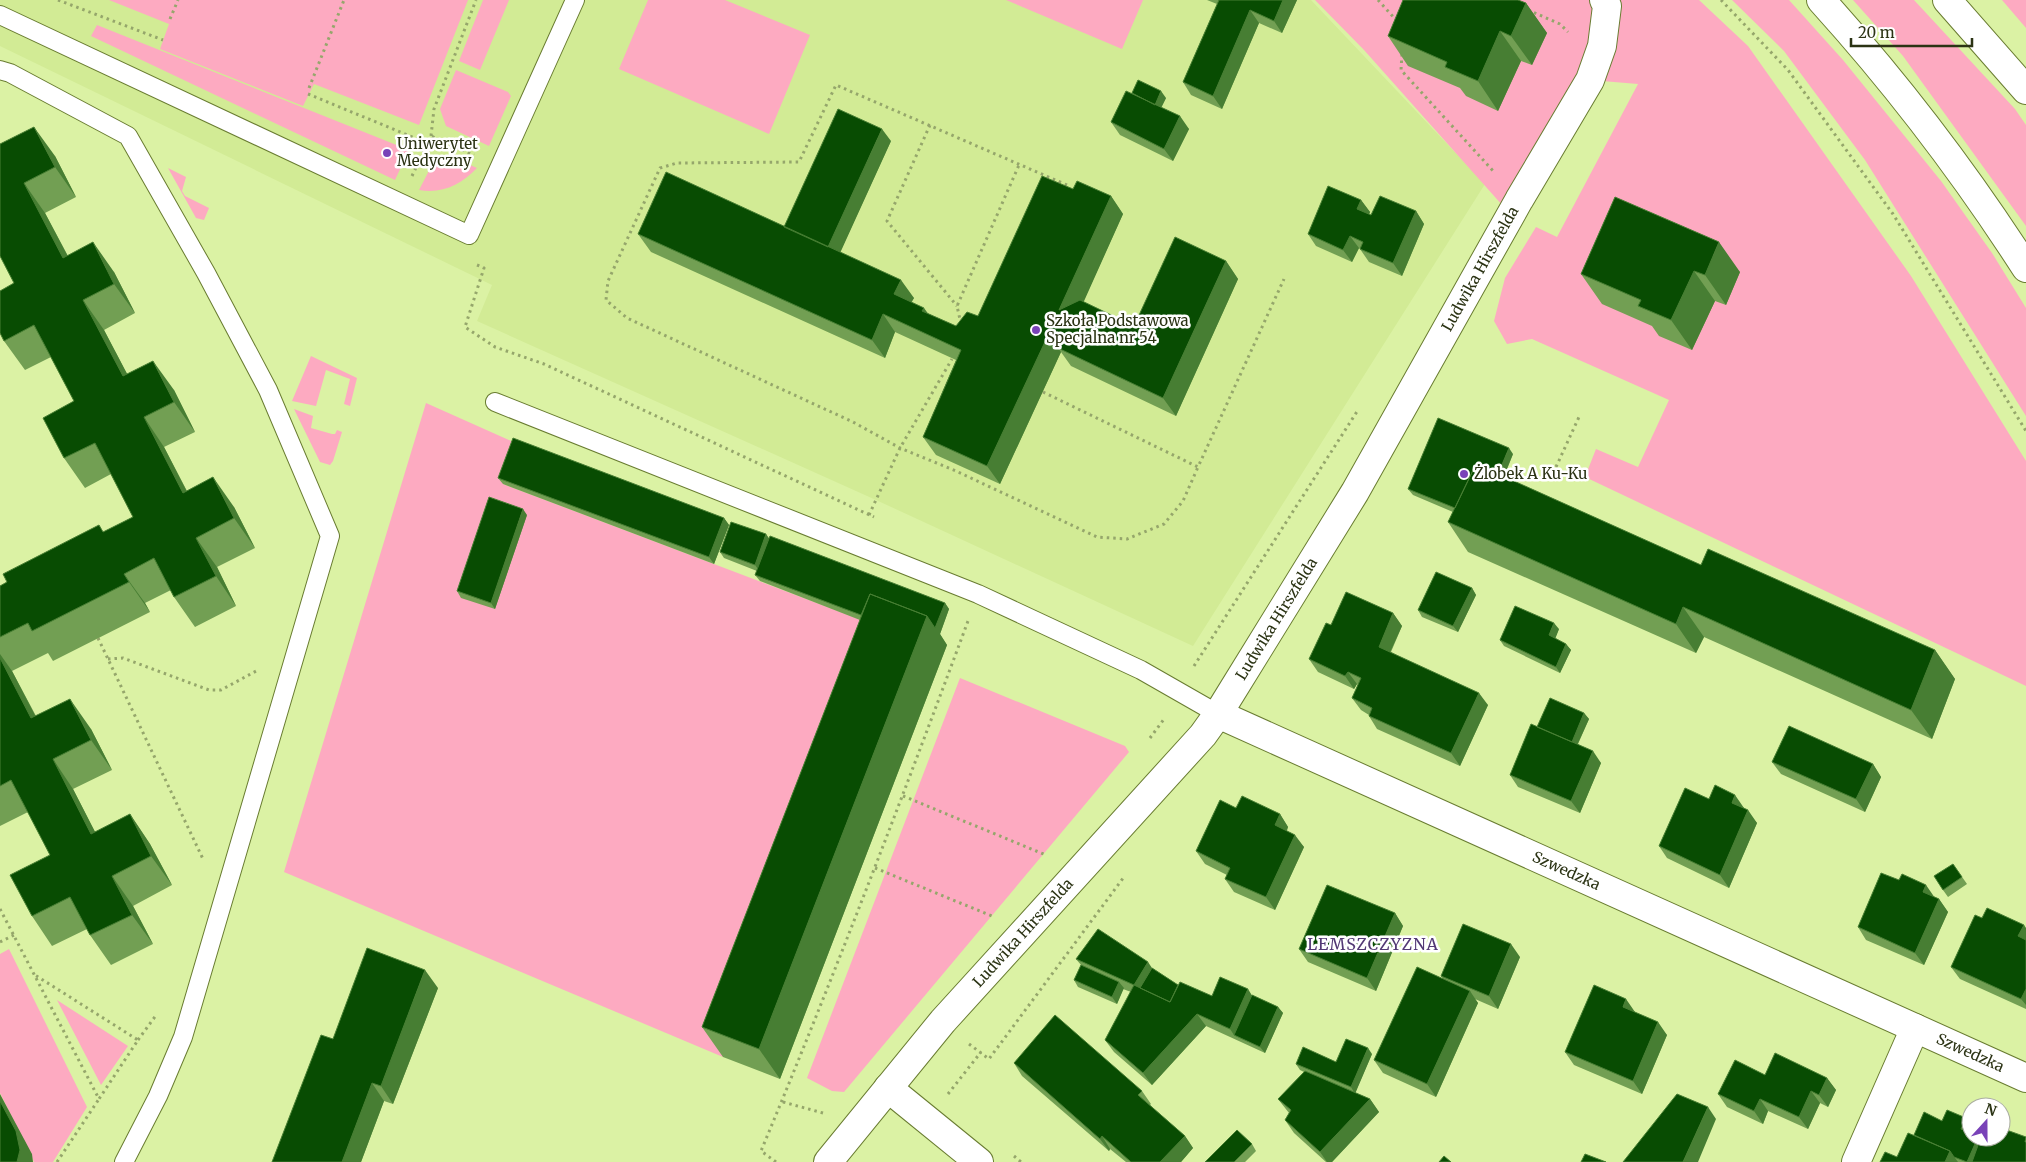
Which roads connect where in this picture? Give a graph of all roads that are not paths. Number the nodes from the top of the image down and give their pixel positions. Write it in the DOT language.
graph roads {
  1 [pos="575,0"];
  2 [pos="1604,0"];
  3 [pos="1821,0"];
  4 [pos="1947,0"];
  5 [pos="0,15"];
  6 [pos="0,70"];
  7 [pos="2026,90"];
  8 [pos="2026,268"];
  9 [pos="495,402"];
  10 [pos="1218,714"];
  11 [pos="1915,1028"];
  12 [pos="2026,1078"];
  13 [pos="888,1088"];
  14 [pos="124,1162"];
  15 [pos="828,1162"];
  16 [pos="980,1162"];
  17 [pos="1856,1162"];
  1 -- 5 [label="lane"];
  2 -- 10 [label="street, Ludwika Hirszfelda"];
  3 -- 8 [label="street"];
  4 -- 7 [label="street"];
  6 -- 14 [label="lane"];
  9 -- 10 [label="lane"];
  10 -- 11 [label="street, Szwedzka"];
  10 -- 13 [label="street, Ludwika Hirszfelda"];
  11 -- 12 [label="street, Szwedzka"];
  11 -- 17 [label="street"];
  13 -- 15 [label="street, Ludwika Hirszfelda"];
  13 -- 16 [label="street"];
}
